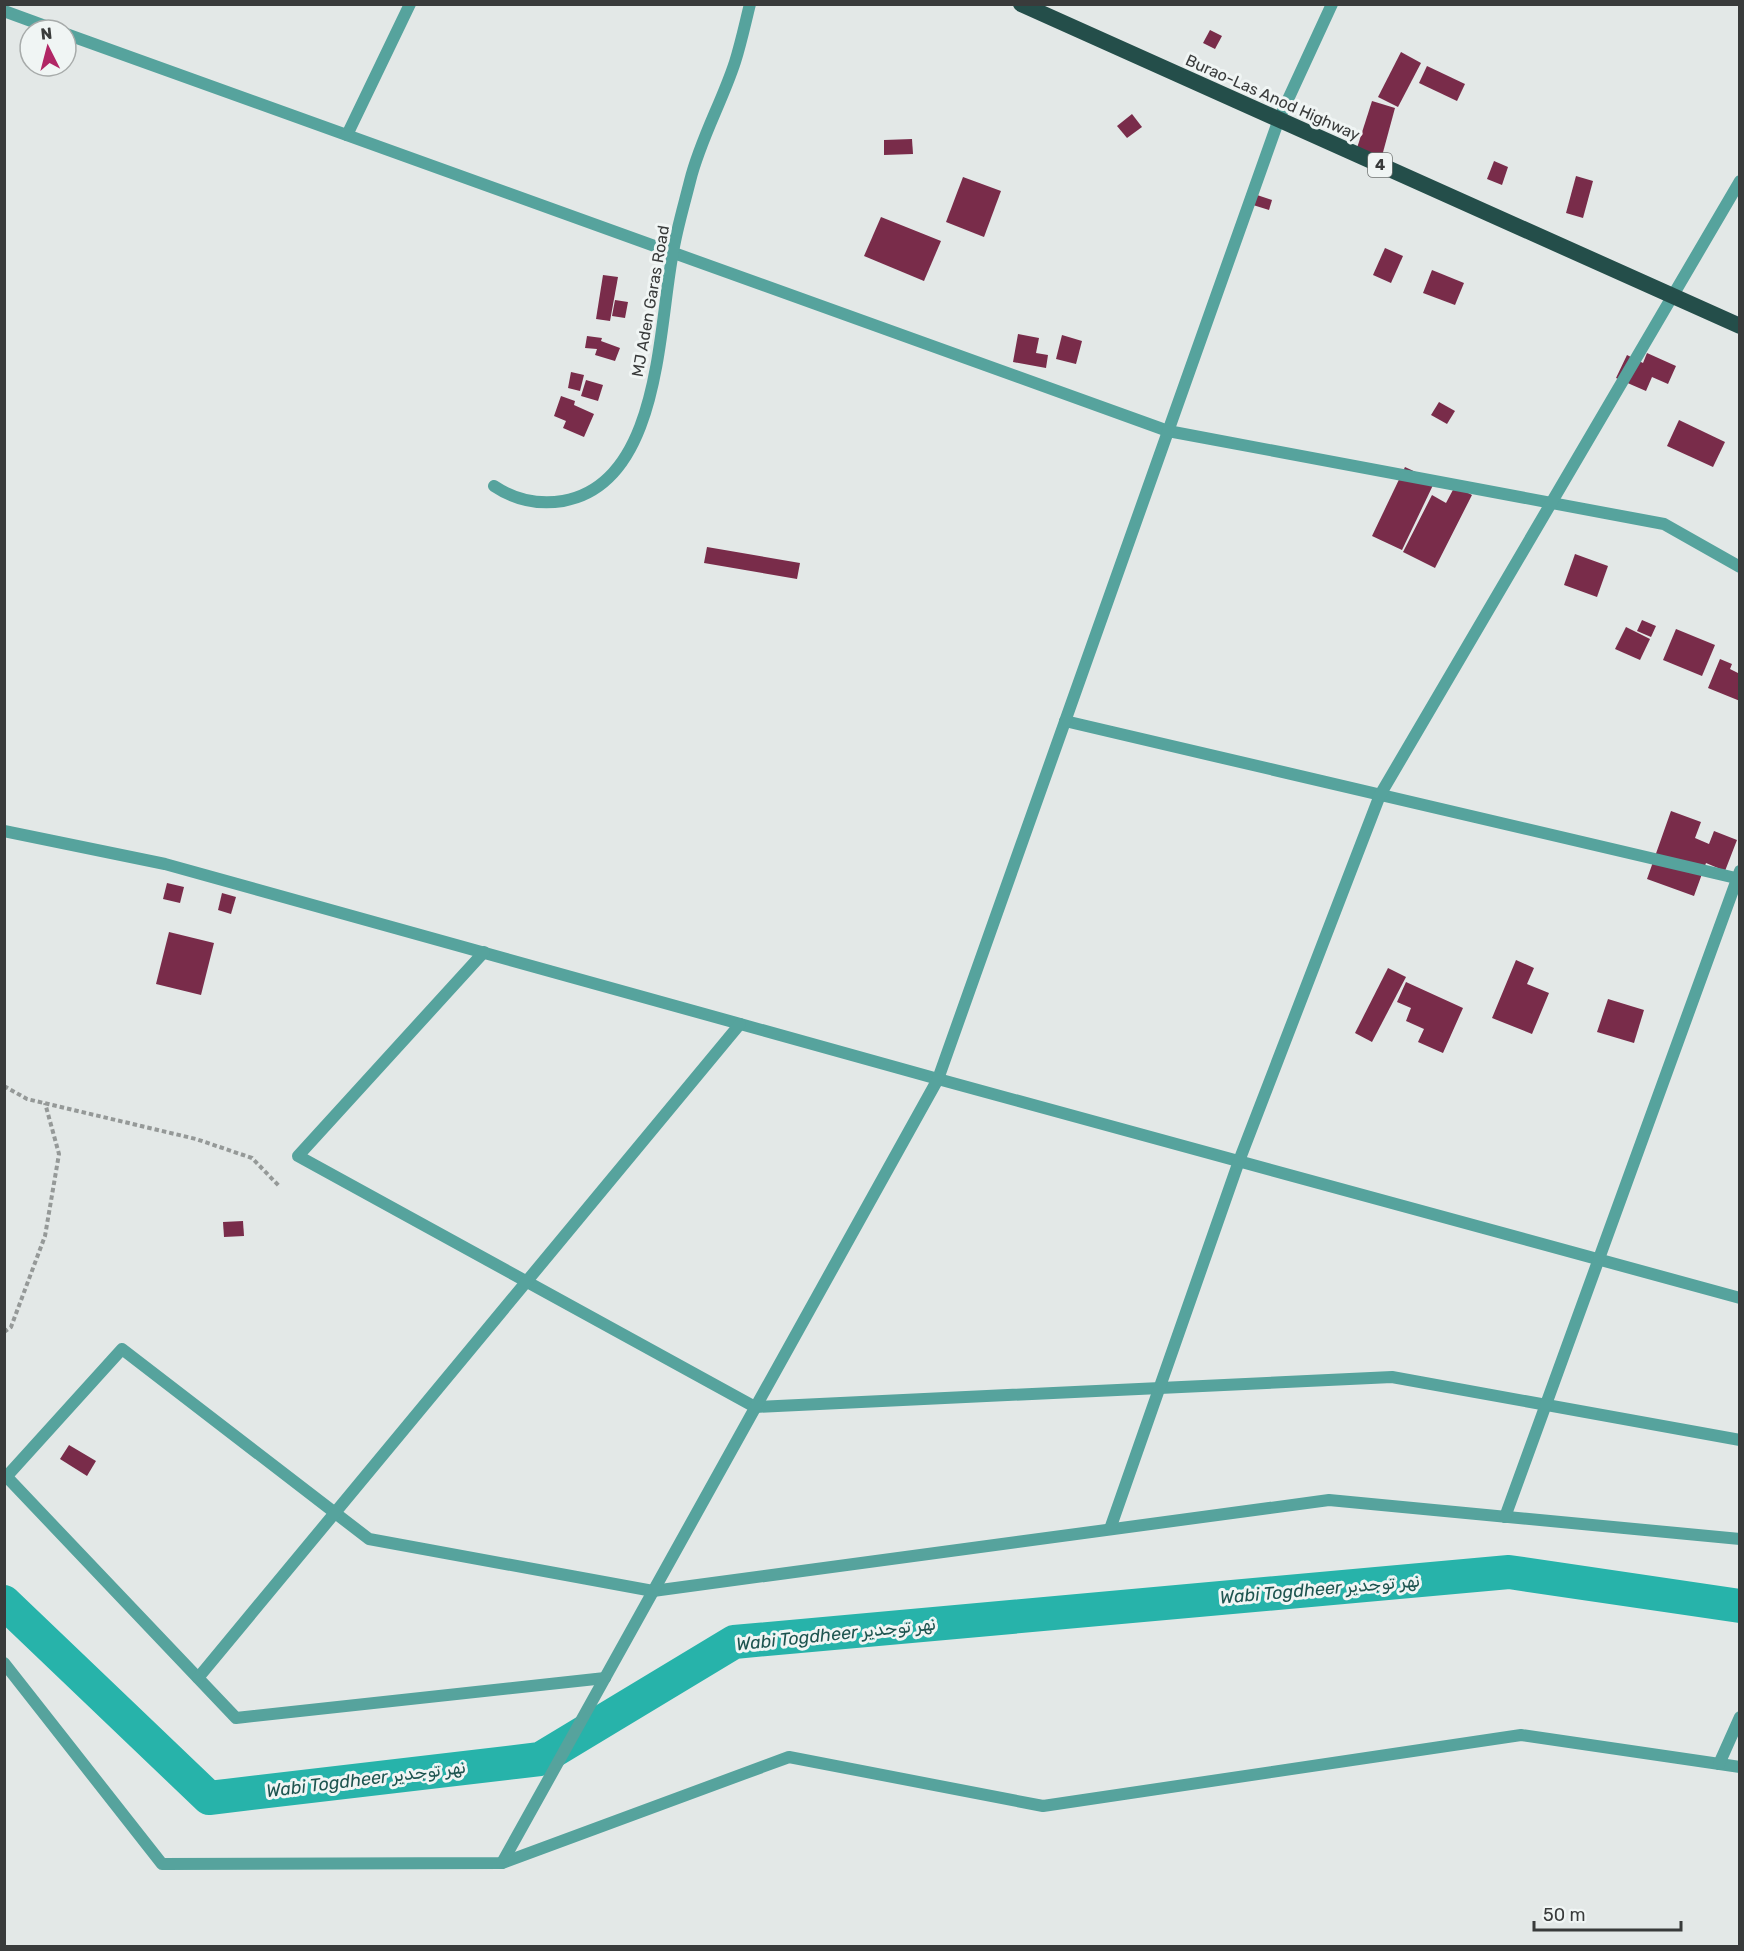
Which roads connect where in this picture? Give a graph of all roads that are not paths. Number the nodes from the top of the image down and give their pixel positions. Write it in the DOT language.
graph roads {
  1 [pos="410,4"];
  2 [pos="750,4"];
  3 [pos="1021,4"];
  4 [pos="1332,4"];
  5 [pos="4,11"];
  6 [pos="23,18"];
  7 [pos="78,38"];
  8 [pos="1279,119"];
  9 [pos="347,135"];
  10 [pos="1740,181"];
  11 [pos="672,253"];
  12 [pos="1673,296"];
  13 [pos="1740,326"];
  14 [pos="1168,431"];
  15 [pos="494,486"];
  16 [pos="1551,503"];
  17 [pos="1740,567"];
  18 [pos="1065,721"];
  19 [pos="1380,795"];
  20 [pos="4,831"];
  21 [pos="1738,876"];
  22 [pos="484,952"];
  23 [pos="740,1024"];
  24 [pos="938,1079"];
  25 [pos="1239,1161"];
  26 [pos="1600,1260"];
  27 [pos="527,1281"];
  28 [pos="1740,1298"];
  29 [pos="1160,1388"];
  30 [pos="1546,1405"];
  31 [pos="755,1407"];
  32 [pos="1740,1440"];
  33 [pos="6,1475"];
  34 [pos="335,1513"];
  35 [pos="1505,1517"];
  36 [pos="1110,1530"];
  37 [pos="1740,1539"];
  38 [pos="653,1591"];
  39 [pos="4,1663"];
  40 [pos="198,1678"];
  41 [pos="605,1678"];
  42 [pos="1740,1717"];
  43 [pos="1719,1764"];
  44 [pos="1740,1767"];
  45 [pos="502,1863"];
  1 -- 9 [label="street"];
  2 -- 11 [label="street, MJ Aden Garas Road"];
  3 -- 8 [label="highway, Burao-Las Anod Highway / 4"];
  4 -- 8 [label="street"];
  5 -- 6 [label="street"];
  7 -- 9 [label="street"];
  8 -- 12 [label="highway, Burao-Las Anod Highway / 4"];
  8 -- 14 [label="street"];
  9 -- 11 [label="street"];
  10 -- 12 [label="street"];
  11 -- 14 [label="street"];
  11 -- 15 [label="street, MJ Aden Garas Road"];
  12 -- 13 [label="highway, Burao-Las Anod Highway / 4"];
  12 -- 16 [label="street"];
  14 -- 16 [label="street"];
  14 -- 18 [label="street"];
  16 -- 17 [label="street"];
  16 -- 19 [label="street"];
  18 -- 19 [label="street"];
  18 -- 24 [label="street"];
  19 -- 21 [label="street"];
  19 -- 25 [label="street"];
  20 -- 22 [label="street"];
  21 -- 26 [label="street"];
  22 -- 23 [label="street"];
  22 -- 27 [label="street"];
  23 -- 24 [label="street"];
  23 -- 27 [label="street"];
  24 -- 25 [label="street"];
  24 -- 31 [label="street"];
  25 -- 26 [label="street"];
  25 -- 29 [label="street"];
  26 -- 28 [label="street"];
  26 -- 30 [label="street"];
  27 -- 31 [label="street"];
  27 -- 34 [label="street"];
  29 -- 30 [label="street"];
  29 -- 31 [label="street"];
  29 -- 36 [label="street"];
  30 -- 32 [label="street"];
  30 -- 35 [label="street"];
  31 -- 38 [label="street"];
  33 -- 34 [label="street"];
  33 -- 40 [label="street"];
  34 -- 38 [label="street"];
  34 -- 40 [label="street"];
  35 -- 36 [label="street"];
  35 -- 37 [label="street"];
  36 -- 38 [label="street"];
  38 -- 41 [label="street"];
  39 -- 45 [label="street"];
  40 -- 41 [label="street"];
  41 -- 45 [label="street"];
  42 -- 43 [label="street"];
  43 -- 44 [label="street"];
  43 -- 45 [label="street"];
}
